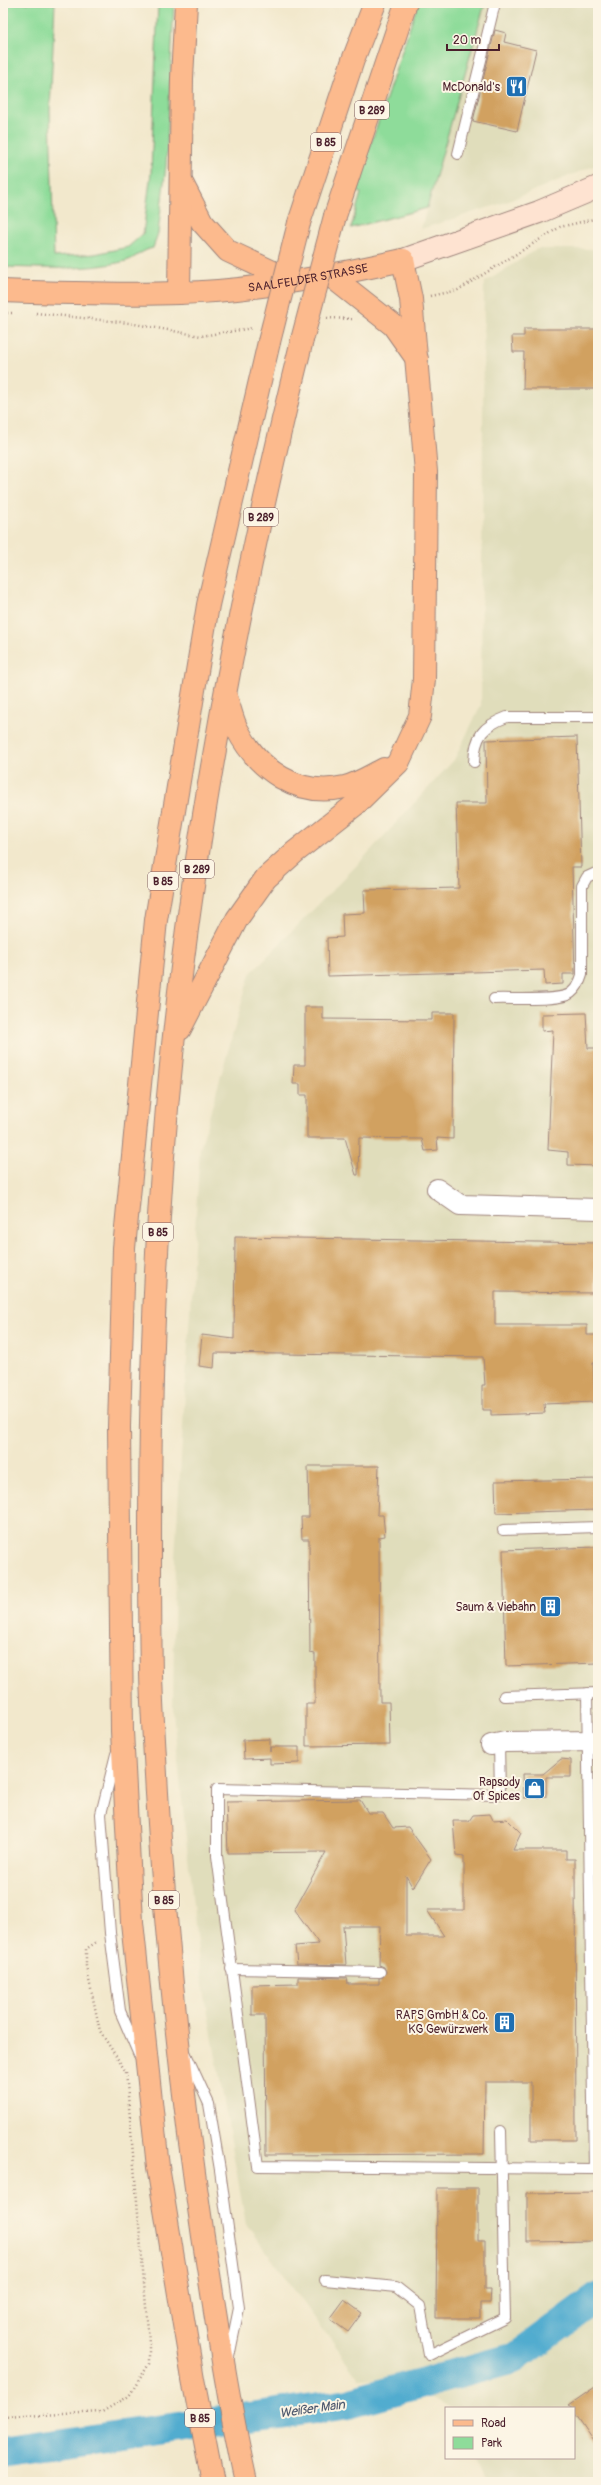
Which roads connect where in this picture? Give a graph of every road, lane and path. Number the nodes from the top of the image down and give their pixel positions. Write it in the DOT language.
graph roads {
  1 [pos="186,3"];
  2 [pos="367,3"];
  3 [pos="375,3"];
  4 [pos="406,3"];
  5 [pos="495,3"];
  6 [pos="353,60"];
  7 [pos="458,154"];
  8 [pos="182,184"];
  9 [pos="598,188"];
  10 [pos="575,197"];
  11 [pos="598,197"];
  12 [pos="403,260"];
  13 [pos="330,276"];
  14 [pos="292,281"];
  15 [pos="3,291"];
  16 [pos="179,293"];
  17 [pos="417,360"];
  18 [pos="225,695"];
  19 [pos="598,717"];
  20 [pos="474,762"];
  21 [pos="398,763"];
  22 [pos="598,872"];
  23 [pos="494,999"];
  24 [pos="173,1045"];
  25 [pos="437,1189"];
  26 [pos="598,1209"];
  27 [pos="598,1527"];
  28 [pos="503,1530"];
  29 [pos="587,1693"];
  30 [pos="598,1693"];
  31 [pos="504,1696"];
  32 [pos="122,1731"];
  33 [pos="592,1741"];
  34 [pos="495,1744"];
  35 [pos="110,1933"];
  36 [pos="231,1969"];
  37 [pos="380,1972"];
  38 [pos="147,2074"];
  39 [pos="501,2132"];
  40 [pos="502,2168"];
  41 [pos="325,2280"];
  42 [pos="3,2417"];
  43 [pos="213,2482"];
  44 [pos="246,2482"];
  1 -- 8 [label="main road"];
  2 -- 6 [label="main road"];
  3 -- 6 [label="main road"];
  4 -- 18 [label="main road, B 289, bridge"];
  5 -- 7 [label="lane"];
  6 -- 32 [label="main road, B 85, bridge"];
  8 -- 14 [label="main road"];
  8 -- 16 [label="main road"];
  9 -- 10 [label="street, SAALFELDER STRASSE"];
  10 -- 11 [label="street"];
  10 -- 12 [label="street, SAALFELDER STRASSE"];
  12 -- 13 [label="main road, SAALFELDER STRASSE"];
  12 -- 17 [label="main road"];
  13 -- 14 [label="main road, SAALFELDER STRASSE"];
  13 -- 17 [label="main road"];
  14 -- 16 [label="main road, SAALFELDER STRASSE"];
  15 -- 16 [label="main road, SAALFELDER STRASSE"];
  17 -- 21 [label="main road"];
  18 -- 21 [label="main road"];
  18 -- 24 [label="main road, B 289"];
  19 -- 20 [label="lane"];
  21 -- 24 [label="main road"];
  22 -- 23 [label="lane"];
  24 -- 44 [label="main road, B 85"];
  25 -- 26 [label="street"];
  27 -- 28 [label="lane"];
  29 -- 30 [label="lane"];
  29 -- 31 [label="lane"];
  29 -- 33 [label="lane"];
  32 -- 35 [label="lane"];
  32 -- 38 [label="main road, B 85"];
  33 -- 34 [label="street"];
  33 -- 40 [label="lane"];
  34 -- 36 [label="lane"];
  35 -- 38 [label="lane"];
  35 -- 42 [label="path"];
  36 -- 37 [label="lane"];
  36 -- 40 [label="lane"];
  38 -- 43 [label="main road, B 85"];
  39 -- 40 [label="lane"];
  40 -- 41 [label="lane"];
}
